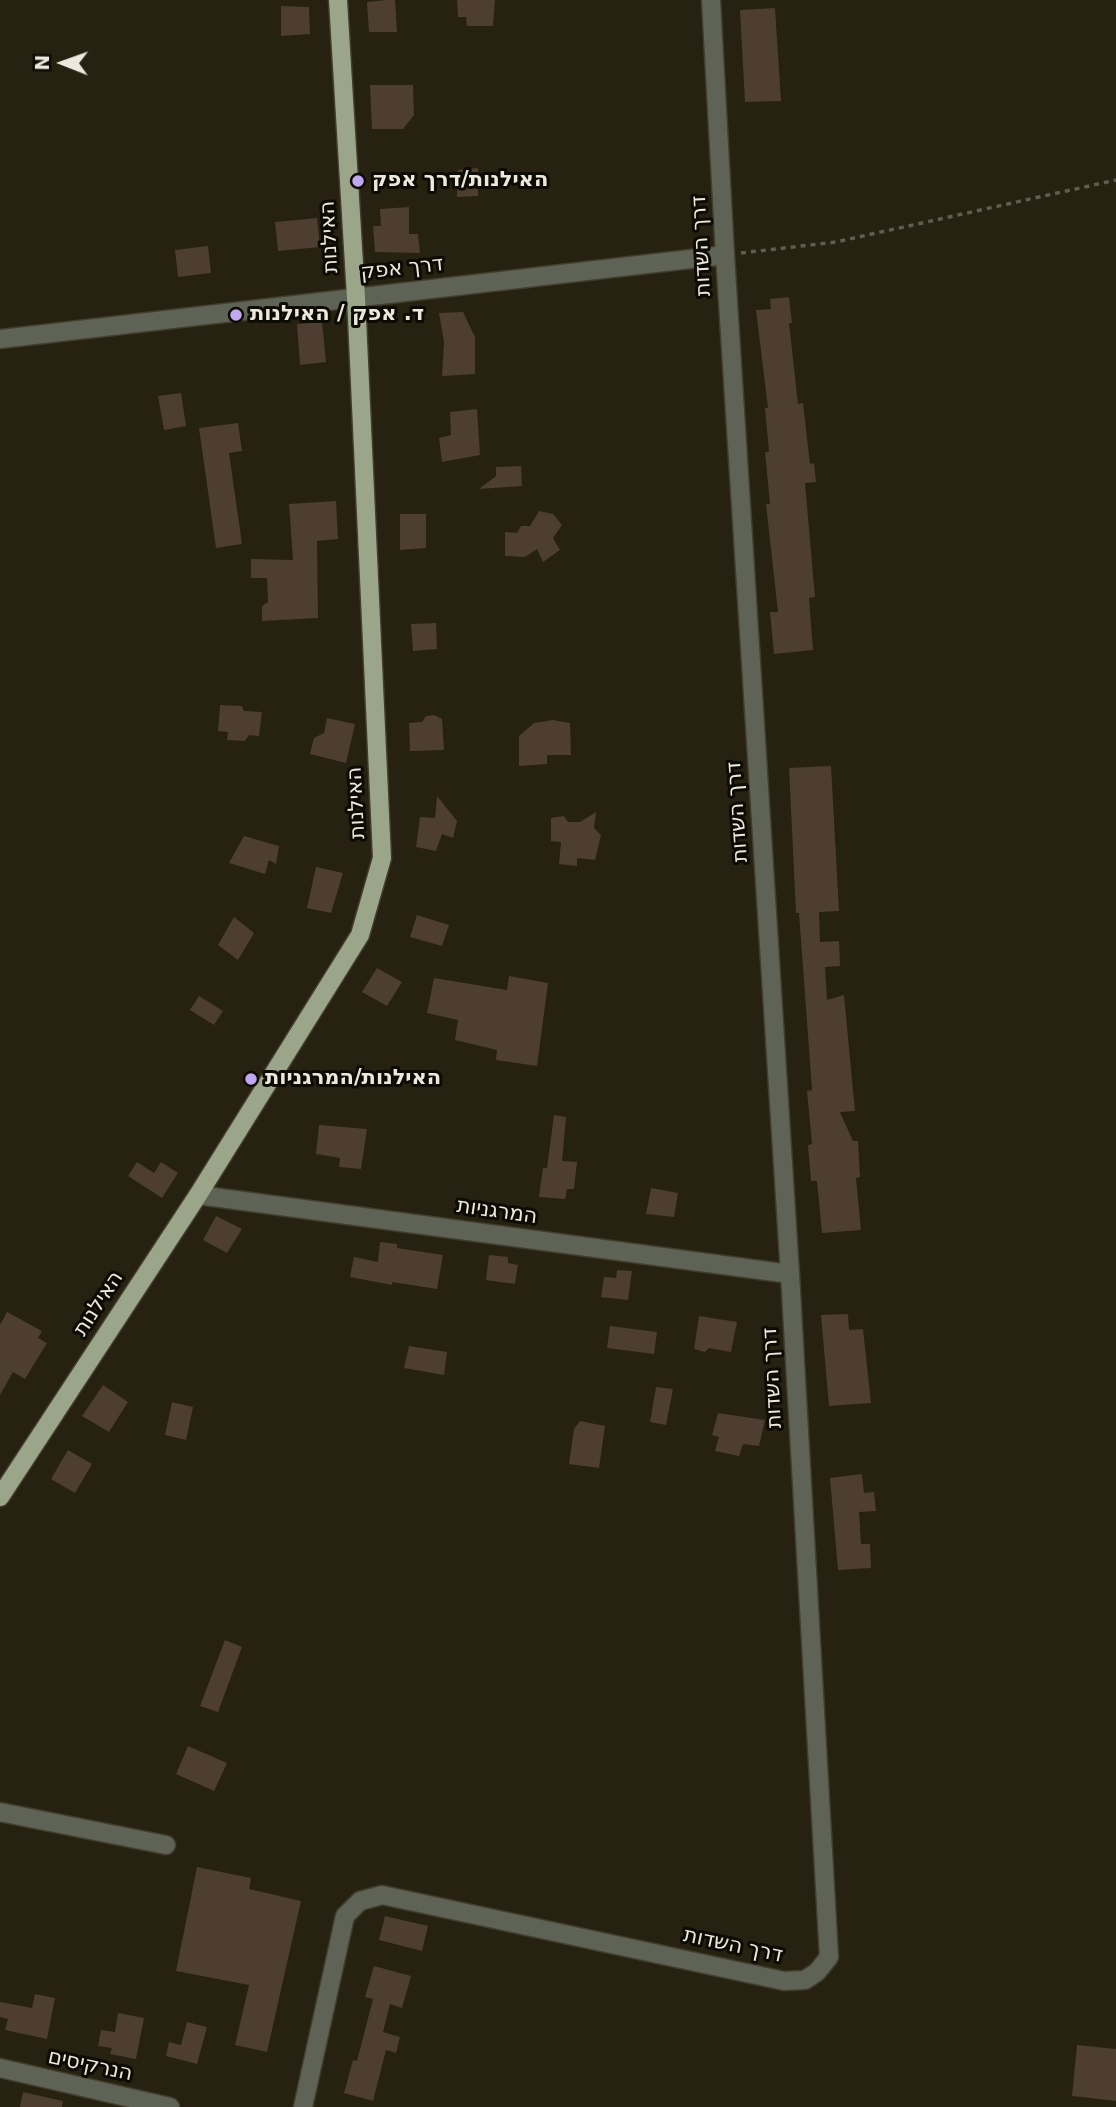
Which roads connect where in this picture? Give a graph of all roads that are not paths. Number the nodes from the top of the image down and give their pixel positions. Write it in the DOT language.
graph roads {
  1 [pos="338,0"];
  2 [pos="711,0"];
  3 [pos="725,255"];
  4 [pos="356,297"];
  5 [pos="0,339"];
  6 [pos="198,1195"];
  7 [pos="790,1274"];
  8 [pos="0,1497"];
  9 [pos="0,1812"];
  10 [pos="166,1845"];
  11 [pos="0,2068"];
  12 [pos="170,2107"];
  13 [pos="303,2107"];
  1 -- 4 [label="main road, האילנות"];
  2 -- 3 [label="street, דרך השדות"];
  3 -- 4 [label="street, דרך אפק"];
  3 -- 7 [label="street, דרך השדות"];
  4 -- 5 [label="street, דרך אפק"];
  4 -- 6 [label="main road, האילנות"];
  6 -- 7 [label="street, המרגניות"];
  6 -- 8 [label="main road, האילנות"];
  7 -- 13 [label="street, דרך השדות"];
  9 -- 10 [label="street"];
  11 -- 12 [label="street, הנרקיסים"];
}
